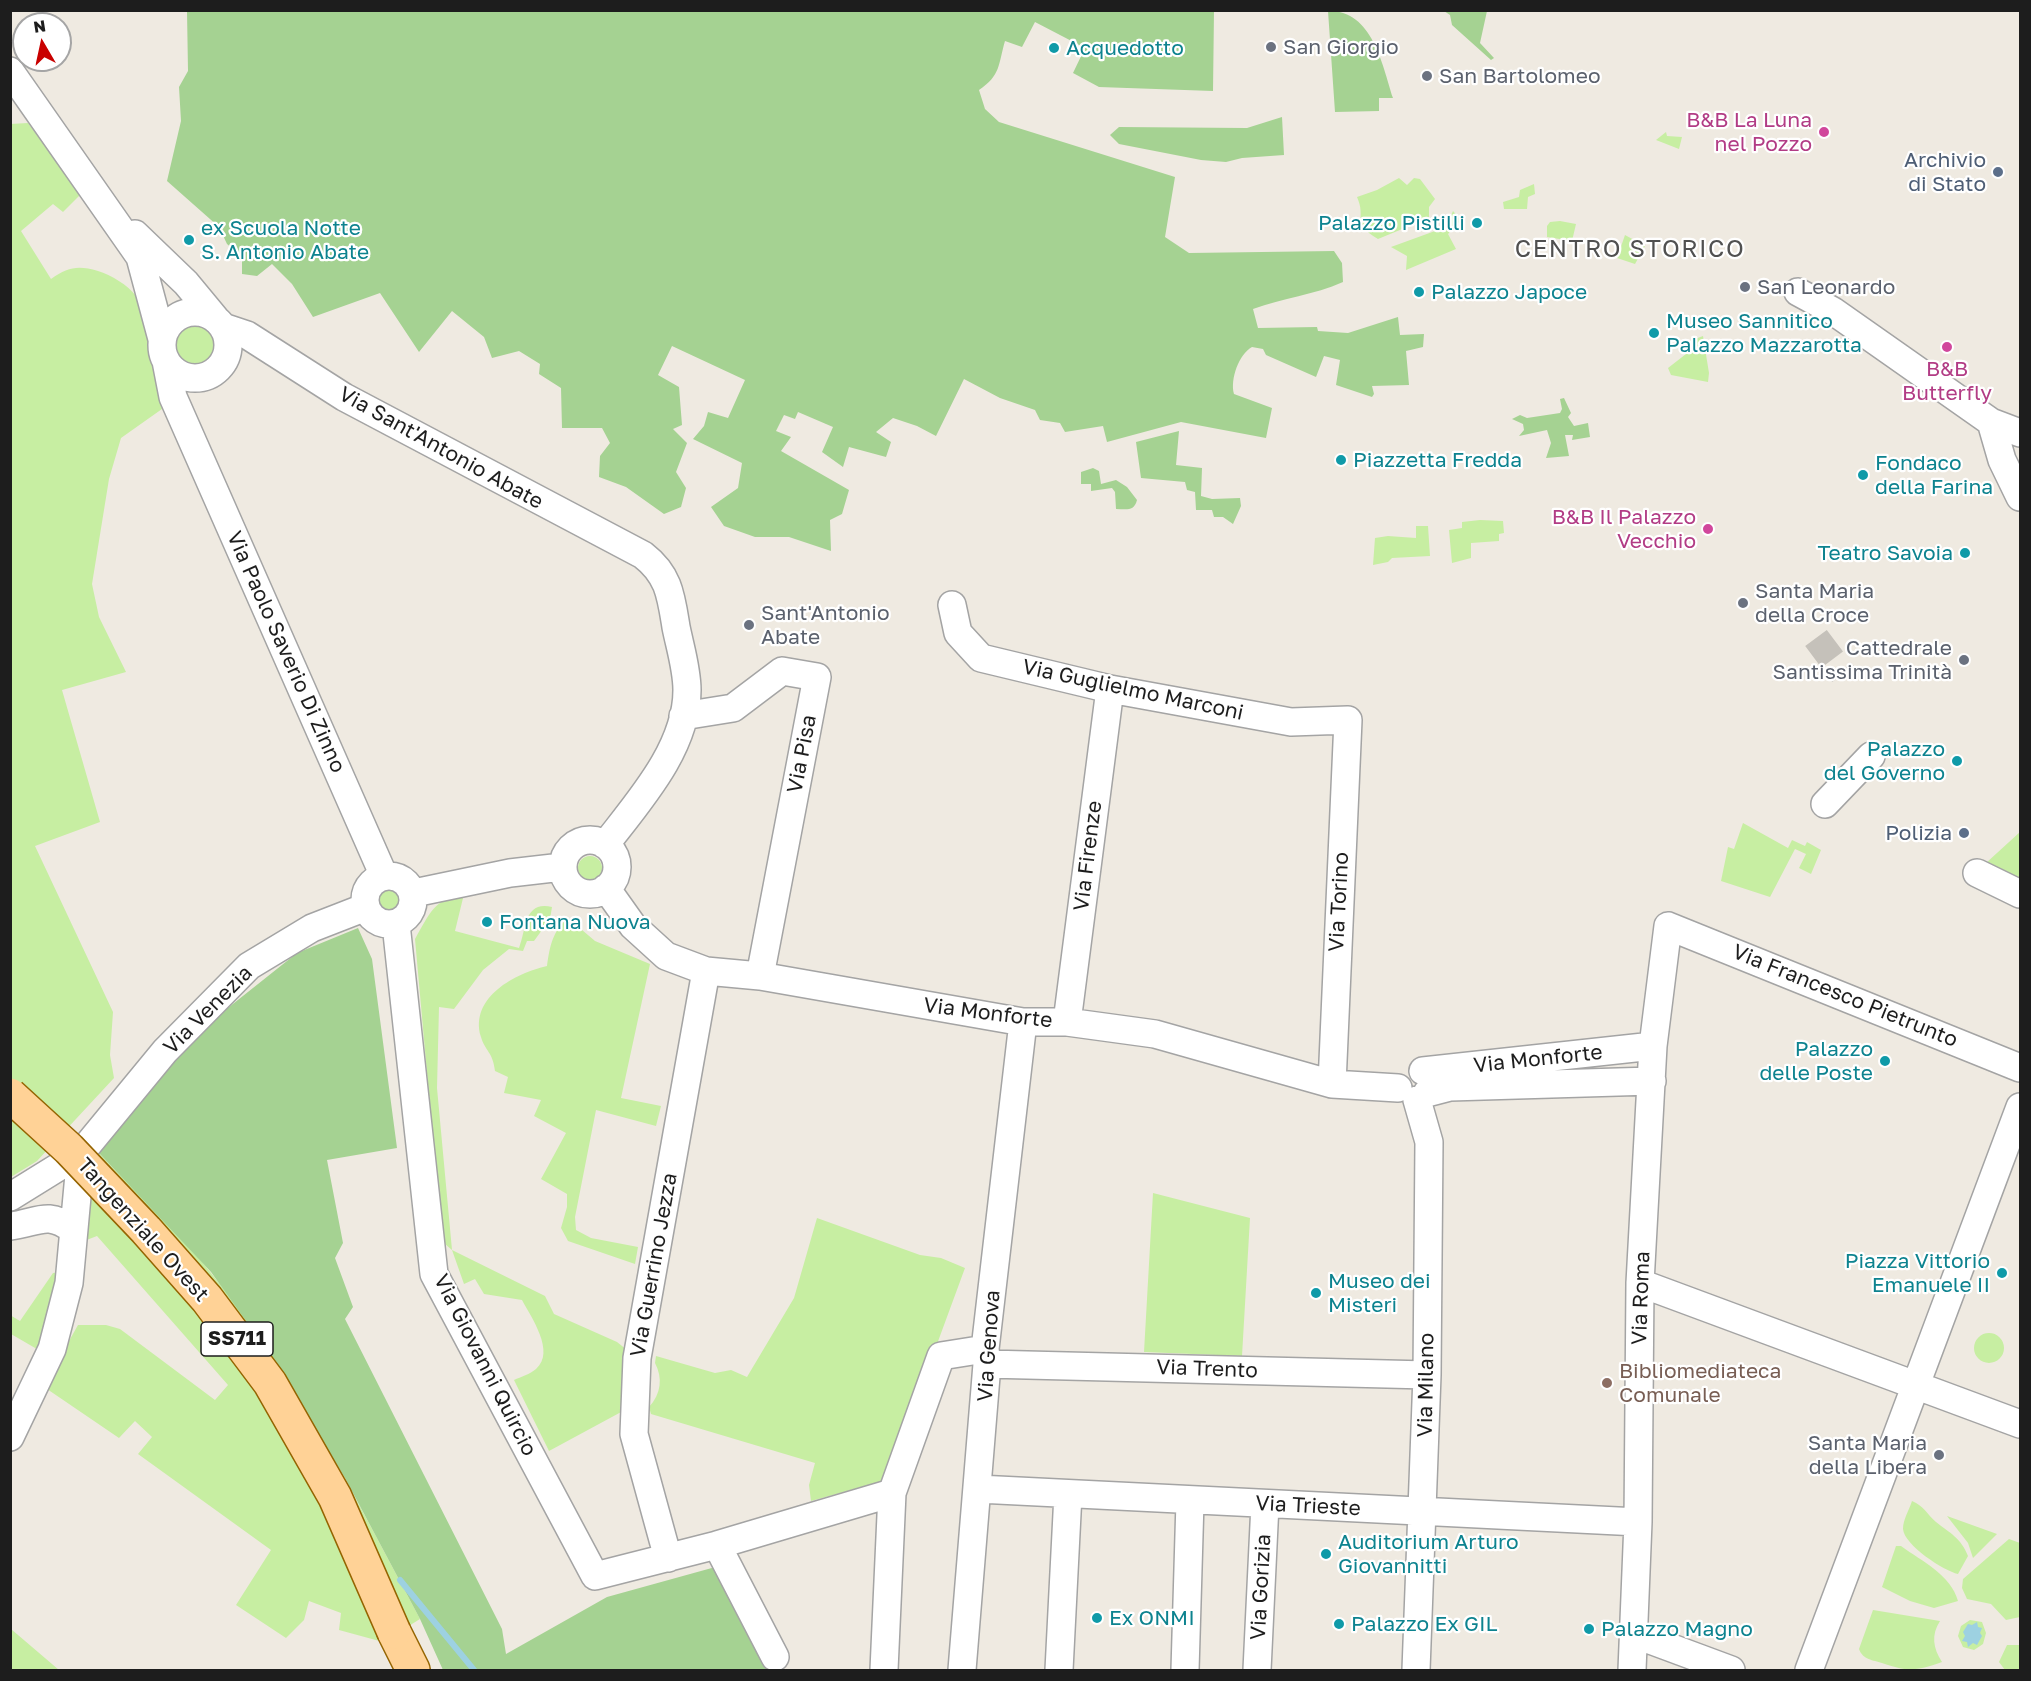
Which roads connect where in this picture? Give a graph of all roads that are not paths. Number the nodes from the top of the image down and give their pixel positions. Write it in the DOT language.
graph roads {
  1 [pos="10,71"];
  2 [pos="99,200"];
  3 [pos="1798,292"];
  4 [pos="219,322"];
  5 [pos="164,350"];
  6 [pos="211,374"];
  7 [pos="1991,422"];
  8 [pos="187,429"];
  9 [pos="2020,433"];
  10 [pos="2020,497"];
  11 [pos="952,605"];
  12 [pos="1110,689"];
  13 [pos="683,716"];
  14 [pos="1348,720"];
  15 [pos="1871,756"];
  16 [pos="1825,804"];
  17 [pos="605,845"];
  18 [pos="562,867"];
  19 [pos="1977,873"];
  20 [pos="384,876"];
  21 [pos="606,888"];
  22 [pos="414,893"];
  23 [pos="2020,894"];
  24 [pos="366,907"];
  25 [pos="396,924"];
  26 [pos="1668,926"];
  27 [pos="705,971"];
  28 [pos="760,976"];
  29 [pos="1023,1022"];
  30 [pos="1067,1022"];
  31 [pos="1653,1046"];
  32 [pos="2020,1068"];
  33 [pos="1652,1081"];
  34 [pos="1332,1084"];
  35 [pos="1416,1088"];
  36 [pos="10,1095"];
  37 [pos="2020,1107"];
  38 [pos="81,1153"];
  39 [pos="10,1197"];
  40 [pos="10,1226"];
  41 [pos="72,1228"];
  42 [pos="1640,1282"];
  43 [pos="986,1356"];
  44 [pos="1427,1375"];
  45 [pos="1916,1385"];
  46 [pos="2020,1424"];
  47 [pos="10,1437"];
  48 [pos="978,1489"];
  49 [pos="892,1493"];
  50 [pos="1068,1494"];
  51 [pos="1190,1501"];
  52 [pos="1265,1504"];
  53 [pos="1422,1512"];
  54 [pos="1638,1522"];
  55 [pos="717,1545"];
  56 [pos="668,1558"];
  57 [pos="394,1632"];
  58 [pos="1634,1634"];
  59 [pos="775,1657"];
  60 [pos="404,1671"];
  61 [pos="413,1671"];
  62 [pos="885,1671"];
  63 [pos="963,1671"];
  64 [pos="1059,1671"];
  65 [pos="1185,1671"];
  66 [pos="1257,1671"];
  67 [pos="1416,1671"];
  68 [pos="1632,1671"];
  69 [pos="1731,1671"];
  70 [pos="1809,1671"];
  1 -- 2 [label="street, Via Sant'Antonio Abate"];
  2 -- 4 [label="street, Via Sant'Antonio Abate"];
  2 -- 5 [label="street, Via Sant'Antonio Abate"];
  3 -- 7 [label="street"];
  4 -- 5 [label="street"];
  4 -- 6 [label="street"];
  4 -- 13 [label="street, Via Sant'Antonio Abate"];
  5 -- 6 [label="street"];
  5 -- 8 [label="street, Via Paolo Saverio Di Zinno"];
  6 -- 8 [label="street"];
  7 -- 9 [label="street"];
  7 -- 10 [label="street"];
  8 -- 20 [label="street, Via Paolo Saverio Di Zinno"];
  11 -- 12 [label="street, Via Guglielmo Marconi"];
  12 -- 14 [label="street, Via Guglielmo Marconi"];
  12 -- 30 [label="street, Via Firenze"];
  13 -- 17 [label="street"];
  13 -- 28 [label="street, Via Pisa"];
  14 -- 34 [label="street, Via Torino"];
  15 -- 16 [label="street"];
  17 -- 18 [label="street"];
  17 -- 21 [label="street"];
  18 -- 21 [label="street"];
  18 -- 22 [label="street"];
  19 -- 23 [label="street"];
  20 -- 22 [label="street"];
  20 -- 24 [label="street"];
  21 -- 27 [label="street, Via Monforte"];
  22 -- 25 [label="street"];
  24 -- 25 [label="street"];
  24 -- 38 [label="street, Via Venezia"];
  25 -- 56 [label="street, Via Giovanni Quircio"];
  26 -- 31 [label="street, Via Roma"];
  26 -- 32 [label="street, Via Francesco Pietrunto"];
  27 -- 28 [label="street, Via Monforte"];
  27 -- 56 [label="street, Via Guerrino Jezza"];
  28 -- 29 [label="street, Via Monforte"];
  29 -- 30 [label="street, Via Monforte"];
  29 -- 43 [label="street, Via Genova"];
  30 -- 34 [label="street, Via Monforte"];
  31 -- 33 [label="street, Via Roma"];
  31 -- 35 [label="street, Via Monforte"];
  33 -- 35 [label="street, Via Monforte"];
  33 -- 42 [label="street, Via Roma"];
  34 -- 35 [label="street, Via Monforte"];
  35 -- 44 [label="street, Via Milano"];
  36 -- 57 [label="main road, Tangenziale Ovest / SS711, bridge"];
  37 -- 45 [label="street"];
  38 -- 39 [label="street"];
  38 -- 41 [label="street"];
  40 -- 41 [label="street"];
  41 -- 47 [label="street"];
  42 -- 45 [label="street"];
  42 -- 54 [label="street, Via Roma"];
  43 -- 44 [label="street, Via Trento"];
  43 -- 48 [label="street, Via Genova"];
  43 -- 49 [label="street, Via Trento"];
  44 -- 53 [label="street, Via Milano"];
  45 -- 46 [label="street"];
  45 -- 70 [label="street"];
  48 -- 50 [label="street, Via Trieste"];
  48 -- 63 [label="street, Via Genova"];
  49 -- 55 [label="street"];
  49 -- 62 [label="street"];
  50 -- 51 [label="street, Via Trieste"];
  50 -- 64 [label="street"];
  51 -- 52 [label="street, Via Trieste"];
  51 -- 65 [label="street"];
  52 -- 53 [label="street, Via Trieste"];
  52 -- 66 [label="street, Via Gorizia"];
  53 -- 54 [label="street, Via Trieste"];
  53 -- 67 [label="street, Via Milano"];
  54 -- 58 [label="street, Via Roma"];
  55 -- 56 [label="street"];
  55 -- 59 [label="street"];
  57 -- 60 [label="main road"];
  57 -- 61 [label="main road"];
  58 -- 68 [label="street, Via Roma"];
  58 -- 69 [label="street"];
}
